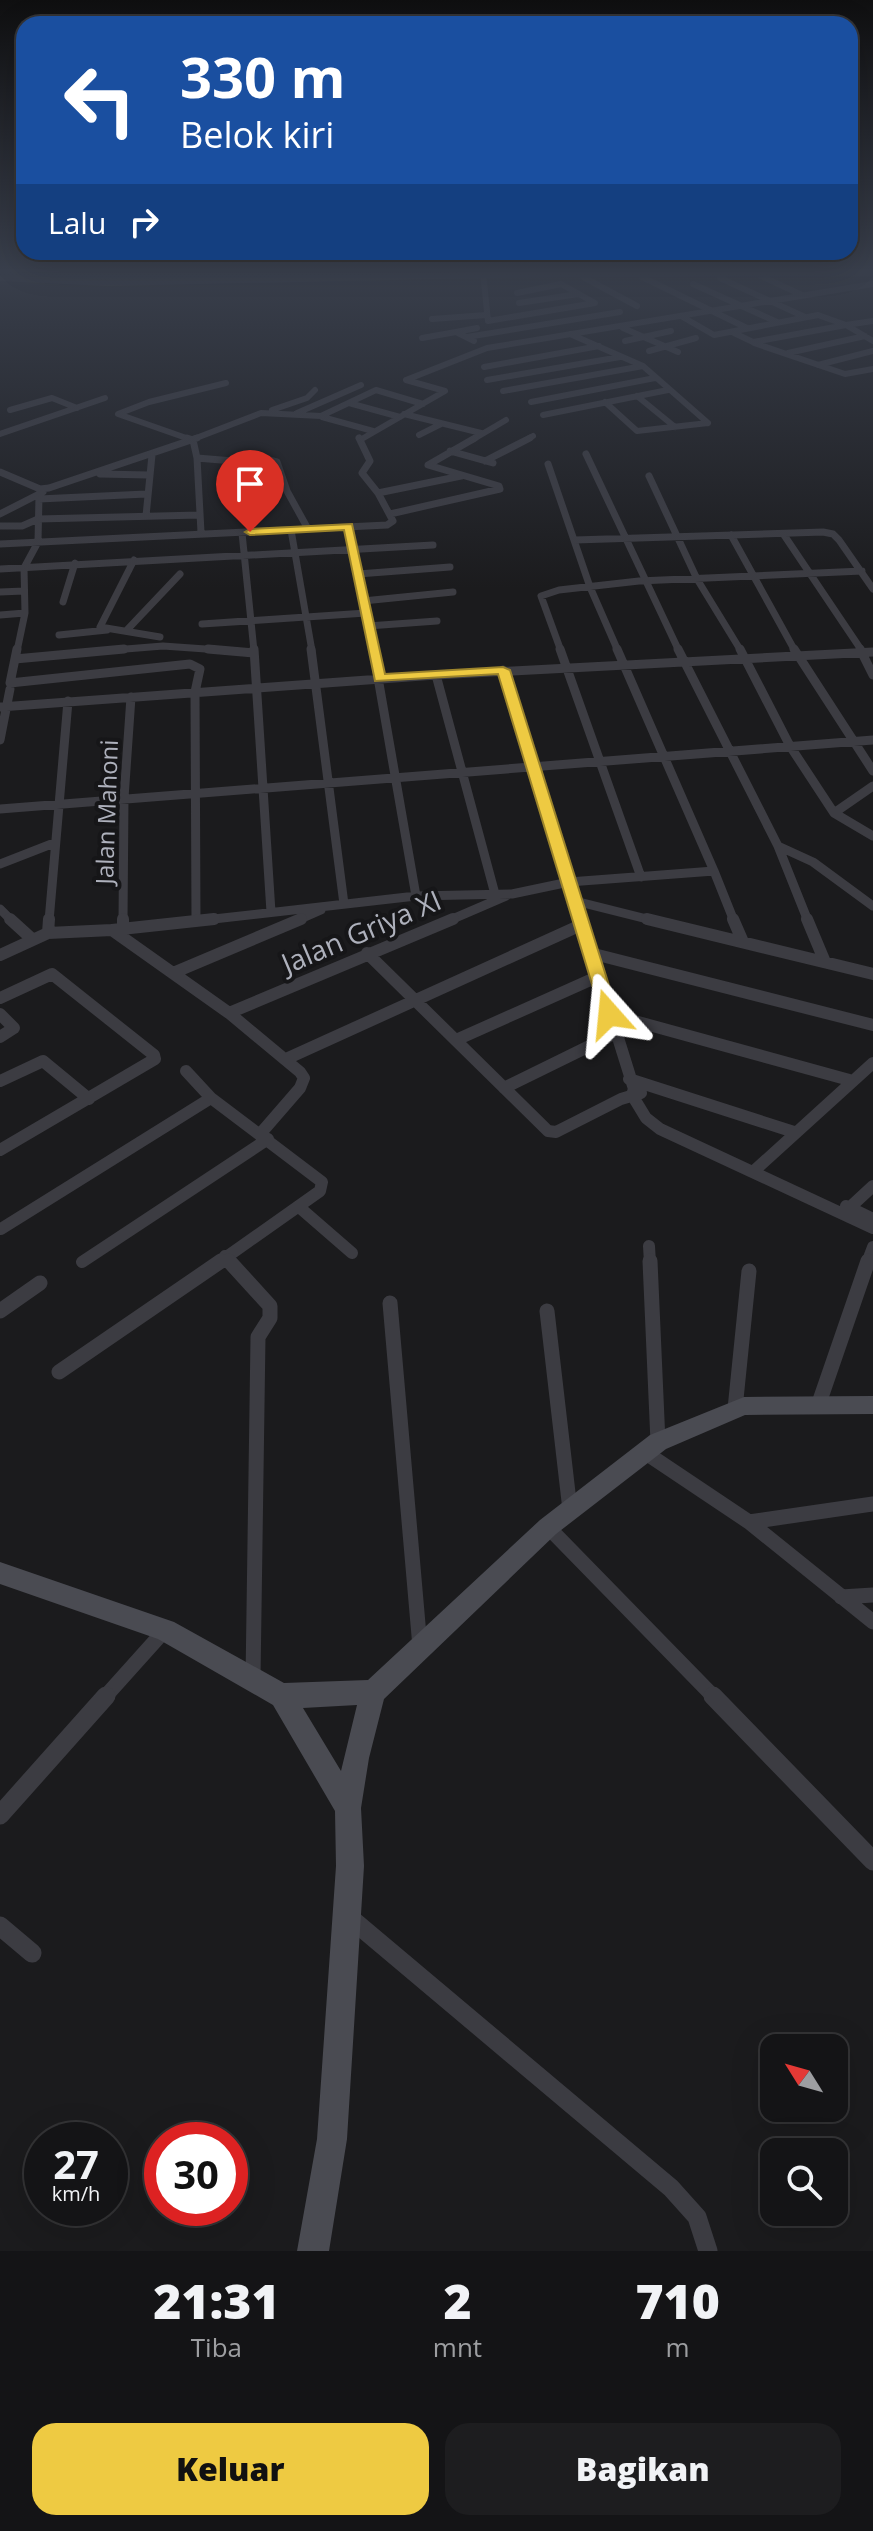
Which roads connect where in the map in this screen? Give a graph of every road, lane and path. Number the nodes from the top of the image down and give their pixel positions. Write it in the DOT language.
graph roads {
  1 [pos="413,377"];
  2 [pos="505,377"];
  3 [pos="513,377"];
  4 [pos="580,377"];
  5 [pos="655,378"];
  6 [pos="487,380"];
  7 [pos="226,383"];
  8 [pos="361,385"];
  9 [pos="529,386"];
  10 [pos="315,390"];
  11 [pos="668,390"];
  12 [pos="503,391"];
  13 [pos="637,396"];
  14 [pos="105,398"];
  15 [pos="549,398"];
  16 [pos="531,402"];
  17 [pos="605,402"];
  18 [pos="349,403"];
  19 [pos="423,404"];
  20 [pos="77,408"];
  21 [pos="10,410"];
  22 [pos="568,410"];
  23 [pos="269,411"];
  24 [pos="0,413"];
  25 [pos="294,414"];
  26 [pos="543,415"];
  27 [pos="321,416"];
  28 [pos="402,416"];
  29 [pos="454,418"];
  30 [pos="506,420"];
  31 [pos="442,423"];
  32 [pos="33,424"];
  33 [pos="675,427"];
  34 [pos="373,431"];
  35 [pos="481,433"];
  36 [pos="419,435"];
  37 [pos="533,436"];
  38 [pos="0,437"];
  39 [pos="193,440"];
  40 [pos="450,451"];
  41 [pos="586,454"];
  42 [pos="152,455"];
  43 [pos="197,458"];
  44 [pos="485,461"];
  45 [pos="245,462"];
  46 [pos="495,464"];
  47 [pos="548,464"];
  48 [pos="0,472"];
  49 [pos="93,473"];
  50 [pos="149,475"];
  51 [pos="461,476"];
  52 [pos="649,476"];
  53 [pos="11,477"];
  54 [pos="0,481"];
  55 [pos="42,493"];
  56 [pos="378,493"];
  57 [pos="146,494"];
  58 [pos="0,506"];
  59 [pos="0,514"];
  60 [pos="390,514"];
  61 [pos="199,515"];
  62 [pos="146,516"];
  63 [pos="38,519"];
  64 [pos="0,526"];
  65 [pos="348,527"];
  66 [pos="308,529"];
  67 [pos="291,530"];
  68 [pos="201,532"];
  69 [pos="246,532"];
  70 [pos="188,533"];
  71 [pos="731,535"];
  72 [pos="784,535"];
  73 [pos="679,536"];
  74 [pos="625,538"];
  75 [pos="575,540"];
  76 [pos="38,542"];
  77 [pos="0,544"];
  78 [pos="433,545"];
  79 [pos="353,550"];
  80 [pos="295,553"];
  81 [pos="245,556"];
  82 [pos="193,558"];
  83 [pos="134,560"];
  84 [pos="75,563"];
  85 [pos="450,567"];
  86 [pos="24,568"];
  87 [pos="0,569"];
  88 [pos="862,571"];
  89 [pos="180,574"];
  90 [pos="358,574"];
  91 [pos="808,574"];
  92 [pos="755,577"];
  93 [pos="697,579"];
  94 [pos="646,581"];
  95 [pos="590,587"];
  96 [pos="873,589"];
  97 [pos="24,591"];
  98 [pos="0,592"];
  99 [pos="453,592"];
  100 [pos="363,601"];
  101 [pos="63,602"];
  102 [pos="25,613"];
  103 [pos="366,613"];
  104 [pos="0,615"];
  105 [pos="306,616"];
  106 [pos="251,620"];
  107 [pos="437,621"];
  108 [pos="202,624"];
  109 [pos="368,626"];
  110 [pos="112,629"];
  111 [pos="126,631"];
  112 [pos="59,635"];
  113 [pos="160,637"];
  114 [pos="862,652"];
  115 [pos="873,652"];
  116 [pos="254,653"];
  117 [pos="797,655"];
  118 [pos="745,658"];
  119 [pos="15,659"];
  120 [pos="683,661"];
  121 [pos="624,664"];
  122 [pos="564,667"];
  123 [pos="503,670"];
  124 [pos="436,675"];
  125 [pos="873,675"];
  126 [pos="379,678"];
  127 [pos="317,683"];
  128 [pos="258,687"];
  129 [pos="10,689"];
  130 [pos="195,692"];
  131 [pos="131,697"];
  132 [pos="68,701"];
  133 [pos="3,706"];
  134 [pos="0,740"];
  135 [pos="873,740"];
  136 [pos="852,741"];
  137 [pos="790,746"];
  138 [pos="730,751"];
  139 [pos="665,756"];
  140 [pos="600,761"];
  141 [pos="533,767"];
  142 [pos="462,771"];
  143 [pos="873,771"];
  144 [pos="395,774"];
  145 [pos="330,780"];
  146 [pos="263,786"];
  147 [pos="873,786"];
  148 [pos="194,792"];
  149 [pos="124,798"];
  150 [pos="57,804"];
  151 [pos="28,806"];
  152 [pos="0,809"];
  153 [pos="834,813"];
  154 [pos="0,818"];
  155 [pos="873,836"];
  156 [pos="54,843"];
  157 [pos="778,846"];
  158 [pos="0,864"];
  159 [pos="714,871"];
  160 [pos="641,877"];
  161 [pos="569,882"];
  162 [pos="495,894"];
  163 [pos="512,894"];
  164 [pos="416,896"];
  165 [pos="575,901"];
  166 [pos="338,905"];
  167 [pos="873,906"];
  168 [pos="0,909"];
  169 [pos="271,912"];
  170 [pos="196,920"];
  171 [pos="581,925"];
  172 [pos="118,929"];
  173 [pos="48,933"];
  174 [pos="32,939"];
  175 [pos="743,942"];
  176 [pos="367,953"];
  177 [pos="590,953"];
  178 [pos="0,955"];
  179 [pos="825,962"];
  180 [pos="173,973"];
  181 [pos="873,974"];
  182 [pos="597,977"];
  183 [pos="0,998"];
  184 [pos="413,999"];
  185 [pos="229,1013"];
  186 [pos="0,1014"];
  187 [pos="609,1014"];
  188 [pos="873,1025"];
  189 [pos="614,1034"];
  190 [pos="0,1037"];
  191 [pos="456,1040"];
  192 [pos="286,1059"];
  193 [pos="873,1063"];
  194 [pos="186,1071"];
  195 [pos="0,1081"];
  196 [pos="853,1081"];
  197 [pos="504,1088"];
  198 [pos="634,1089"];
  199 [pos="211,1098"];
  200 [pos="89,1099"];
  201 [pos="794,1132"];
  202 [pos="265,1136"];
  203 [pos="0,1150"];
  204 [pos="756,1168"];
  205 [pos="873,1186"];
  206 [pos="299,1207"];
  207 [pos="847,1210"];
  208 [pos="873,1219"];
  209 [pos="873,1228"];
  210 [pos="1,1229"];
  211 [pos="649,1246"];
  212 [pos="873,1247"];
  213 [pos="352,1253"];
  214 [pos="225,1256"];
  215 [pos="82,1262"];
  216 [pos="749,1271"];
  217 [pos="40,1283"];
  218 [pos="390,1303"];
  219 [pos="0,1311"];
  220 [pos="547,1311"];
  221 [pos="59,1372"];
  222 [pos="873,1405"];
  223 [pos="818,1406"];
  224 [pos="735,1409"];
  225 [pos="652,1448"];
  226 [pos="873,1504"];
  227 [pos="570,1510"];
  228 [pos="749,1522"];
  229 [pos="548,1527"];
  230 [pos="0,1573"];
  231 [pos="873,1595"];
  232 [pos="841,1597"];
  233 [pos="873,1622"];
  234 [pos="165,1630"];
  235 [pos="420,1647"];
  236 [pos="253,1679"];
  237 [pos="373,1692"];
  238 [pos="282,1696"];
  239 [pos="348,1808"];
  240 [pos="0,1815"];
  241 [pos="873,1861"];
  242 [pos="346,1915"];
  243 [pos="0,1926"];
  244 [pos="32,1953"];
  245 [pos="313,2251"];
  246 [pos="708,2251"];
  1 -- 19 [label="street"];
  2 -- 6 [label="street"];
  3 -- 9 [label="street"];
  4 -- 9 [label="street"];
  5 -- 11 [label="street"];
  5 -- 15 [label="street"];
  7 -- 39 [label="street"];
  8 -- 25 [label="street"];
  9 -- 12 [label="street"];
  9 -- 15 [label="street"];
  10 -- 23 [label="street"];
  11 -- 13 [label="street"];
  11 -- 33 [label="street"];
  13 -- 17 [label="street"];
  13 -- 33 [label="street"];
  14 -- 20 [label="street"];
  15 -- 16 [label="street"];
  15 -- 22 [label="street"];
  17 -- 22 [label="street"];
  17 -- 33 [label="street"];
  18 -- 19 [label="street"];
  18 -- 27 [label="street"];
  18 -- 28 [label="street"];
  19 -- 28 [label="street"];
  20 -- 21 [label="street"];
  20 -- 32 [label="street"];
  21 -- 24 [label="street"];
  21 -- 32 [label="street"];
  22 -- 26 [label="street"];
  23 -- 25 [label="street"];
  23 -- 39 [label="street"];
  25 -- 27 [label="street"];
  27 -- 34 [label="street"];
  28 -- 31 [label="street"];
  28 -- 34 [label="street"];
  29 -- 31 [label="street"];
  30 -- 35 [label="street"];
  31 -- 35 [label="street"];
  31 -- 36 [label="street"];
  32 -- 38 [label="street"];
  34 -- 56 [label="street"];
  35 -- 40 [label="street"];
  37 -- 44 [label="street"];
  39 -- 42 [label="street"];
  39 -- 43 [label="street"];
  40 -- 44 [label="street"];
  40 -- 51 [label="street"];
  41 -- 74 [label="street"];
  42 -- 49 [label="street"];
  42 -- 50 [label="street"];
  43 -- 45 [label="street"];
  43 -- 61 [label="street"];
  44 -- 46 [label="street"];
  45 -- 66 [label="street"];
  45 -- 69 [label="street"];
  47 -- 75 [label="street"];
  48 -- 53 [label="street"];
  49 -- 50 [label="street"];
  49 -- 55 [label="street"];
  50 -- 57 [label="street"];
  51 -- 56 [label="street"];
  51 -- 60 [label="street"];
  52 -- 73 [label="street"];
  53 -- 54 [label="street"];
  53 -- 55 [label="street"];
  55 -- 57 [label="street"];
  55 -- 58 [label="street"];
  55 -- 59 [label="street"];
  55 -- 63 [label="street"];
  56 -- 60 [label="street"];
  57 -- 62 [label="street"];
  60 -- 65 [label="street"];
  61 -- 62 [label="street"];
  61 -- 68 [label="street"];
  62 -- 63 [label="street"];
  63 -- 64 [label="street"];
  63 -- 76 [label="street"];
  65 -- 66 [label="street"];
  65 -- 79 [label="street"];
  66 -- 67 [label="street"];
  67 -- 69 [label="street"];
  67 -- 80 [label="street"];
  68 -- 69 [label="street"];
  68 -- 70 [label="street"];
  69 -- 81 [label="street"];
  70 -- 76 [label="street"];
  70 -- 82 [label="street"];
  71 -- 72 [label="street"];
  71 -- 73 [label="street"];
  71 -- 92 [label="street"];
  72 -- 88 [label="street"];
  72 -- 91 [label="street"];
  73 -- 74 [label="street"];
  73 -- 93 [label="street"];
  74 -- 75 [label="street"];
  74 -- 94 [label="street"];
  75 -- 95 [label="street"];
  76 -- 77 [label="street"];
  76 -- 86 [label="street"];
  78 -- 79 [label="street"];
  79 -- 80 [label="street"];
  79 -- 90 [label="street"];
  80 -- 81 [label="street"];
  80 -- 105 [label="street"];
  81 -- 82 [label="street"];
  81 -- 106 [label="street"];
  82 -- 83 [label="street"];
  83 -- 84 [label="street"];
  83 -- 110 [label="street"];
  84 -- 86 [label="street"];
  84 -- 101 [label="street"];
  85 -- 90 [label="street"];
  86 -- 87 [label="street"];
  86 -- 97 [label="street"];
  88 -- 91 [label="street"];
  88 -- 96 [label="street"];
  89 -- 111 [label="street"];
  90 -- 100 [label="street"];
  91 -- 92 [label="street"];
  91 -- 114 [label="street"];
  92 -- 93 [label="street"];
  92 -- 117 [label="street"];
  93 -- 94 [label="street"];
  93 -- 118 [label="street"];
  94 -- 95 [label="street"];
  94 -- 120 [label="street"];
  95 -- 121 [label="street"];
  95 -- 122 [label="street"];
  97 -- 98 [label="street"];
  97 -- 102 [label="street"];
  99 -- 100 [label="street"];
  100 -- 103 [label="street"];
  102 -- 104 [label="street"];
  102 -- 119 [label="street"];
  103 -- 105 [label="street"];
  103 -- 109 [label="street"];
  105 -- 106 [label="street"];
  105 -- 127 [label="street"];
  106 -- 108 [label="street"];
  106 -- 116 [label="street"];
  107 -- 109 [label="street"];
  109 -- 126 [label="street"];
  110 -- 111 [label="street"];
  110 -- 112 [label="street"];
  111 -- 113 [label="street"];
  114 -- 115 [label="street"];
  114 -- 117 [label="street"];
  114 -- 125 [label="street"];
  116 -- 119 [label="street"];
  116 -- 128 [label="street"];
  117 -- 118 [label="street"];
  117 -- 136 [label="street"];
  118 -- 120 [label="street"];
  118 -- 137 [label="street"];
  119 -- 130 [label="street"];
  120 -- 121 [label="street"];
  120 -- 138 [label="street"];
  121 -- 122 [label="street"];
  121 -- 139 [label="street"];
  122 -- 123 [label="street"];
  122 -- 140 [label="street"];
  123 -- 124 [label="street"];
  123 -- 141 [label="street"];
  124 -- 126 [label="street"];
  124 -- 142 [label="street"];
  126 -- 127 [label="street"];
  126 -- 144 [label="street"];
  127 -- 128 [label="street"];
  127 -- 145 [label="street"];
  128 -- 130 [label="street"];
  128 -- 146 [label="street"];
  129 -- 133 [label="street"];
  130 -- 131 [label="street"];
  130 -- 148 [label="street"];
  131 -- 132 [label="street"];
  131 -- 149 [label="street, Jalan Mahoni"];
  132 -- 133 [label="street"];
  132 -- 150 [label="street"];
  133 -- 134 [label="street"];
  135 -- 136 [label="street"];
  136 -- 137 [label="street"];
  136 -- 143 [label="street"];
  137 -- 138 [label="street"];
  137 -- 153 [label="street"];
  138 -- 139 [label="street"];
  138 -- 157 [label="street"];
  139 -- 140 [label="street"];
  139 -- 159 [label="street"];
  140 -- 141 [label="street"];
  140 -- 160 [label="street"];
  141 -- 142 [label="street"];
  141 -- 161 [label="street"];
  142 -- 144 [label="street"];
  142 -- 162 [label="street"];
  144 -- 145 [label="street"];
  144 -- 164 [label="street"];
  145 -- 146 [label="street"];
  145 -- 166 [label="street"];
  146 -- 148 [label="street"];
  146 -- 169 [label="street"];
  147 -- 153 [label="street"];
  148 -- 149 [label="street"];
  148 -- 170 [label="street"];
  149 -- 150 [label="street"];
  149 -- 172 [label="street, Jalan Mahoni"];
  150 -- 151 [label="street"];
  150 -- 156 [label="street"];
  151 -- 152 [label="street"];
  151 -- 154 [label="street"];
  153 -- 155 [label="street"];
  156 -- 158 [label="street"];
  156 -- 173 [label="street"];
  157 -- 167 [label="street"];
  157 -- 179 [label="street"];
  159 -- 160 [label="street"];
  159 -- 175 [label="street"];
  160 -- 161 [label="street"];
  161 -- 163 [label="street"];
  161 -- 165 [label="street"];
  162 -- 163 [label="street"];
  162 -- 164 [label="street"];
  163 -- 176 [label="street, Jalan Griya XI"];
  164 -- 166 [label="street"];
  165 -- 171 [label="street"];
  165 -- 175 [label="street"];
  166 -- 169 [label="street"];
  166 -- 180 [label="street"];
  168 -- 174 [label="street"];
  169 -- 170 [label="street"];
  170 -- 172 [label="street"];
  171 -- 177 [label="street"];
  171 -- 184 [label="street"];
  172 -- 173 [label="street"];
  172 -- 180 [label="street"];
  173 -- 174 [label="street"];
  174 -- 178 [label="street"];
  175 -- 179 [label="street"];
  176 -- 184 [label="street"];
  176 -- 185 [label="street, Jalan Griya XI"];
  177 -- 182 [label="street"];
  177 -- 188 [label="street"];
  179 -- 181 [label="street"];
  180 -- 185 [label="street"];
  182 -- 187 [label="street"];
  182 -- 191 [label="street"];
  183 -- 200 [label="street"];
  184 -- 191 [label="street"];
  184 -- 192 [label="street"];
  185 -- 192 [label="street"];
  186 -- 190 [label="street"];
  187 -- 189 [label="street"];
  187 -- 196 [label="street"];
  189 -- 197 [label="street"];
  189 -- 198 [label="street"];
  191 -- 197 [label="street"];
  192 -- 202 [label="street"];
  193 -- 196 [label="street"];
  194 -- 199 [label="street"];
  195 -- 200 [label="street"];
  196 -- 201 [label="street"];
  197 -- 198 [label="street"];
  198 -- 201 [label="street"];
  198 -- 204 [label="street"];
  199 -- 202 [label="street"];
  199 -- 210 [label="street"];
  200 -- 203 [label="street"];
  201 -- 204 [label="street"];
  202 -- 206 [label="street"];
  202 -- 215 [label="street"];
  204 -- 207 [label="street"];
  205 -- 207 [label="street"];
  206 -- 213 [label="street"];
  206 -- 214 [label="street"];
  207 -- 208 [label="street"];
  207 -- 209 [label="street"];
  211 -- 225 [label="street"];
  212 -- 223 [label="street"];
  214 -- 221 [label="street"];
  214 -- 236 [label="street"];
  216 -- 224 [label="street"];
  217 -- 219 [label="street"];
  218 -- 235 [label="street"];
  220 -- 227 [label="street"];
  222 -- 223 [label="street"];
  223 -- 224 [label="street"];
  224 -- 225 [label="street"];
  225 -- 227 [label="street"];
  225 -- 228 [label="street"];
  226 -- 228 [label="street"];
  227 -- 229 [label="street"];
  228 -- 232 [label="street"];
  229 -- 235 [label="street"];
  229 -- 241 [label="street"];
  230 -- 234 [label="street"];
  231 -- 232 [label="street"];
  232 -- 233 [label="street"];
  234 -- 236 [label="street"];
  234 -- 240 [label="street"];
  235 -- 237 [label="street"];
  236 -- 238 [label="street"];
  237 -- 238 [label="street"];
  237 -- 239 [label="street"];
  238 -- 239 [label="street"];
  239 -- 242 [label="street"];
  242 -- 245 [label="street"];
  242 -- 246 [label="street"];
  243 -- 244 [label="street"];
}
